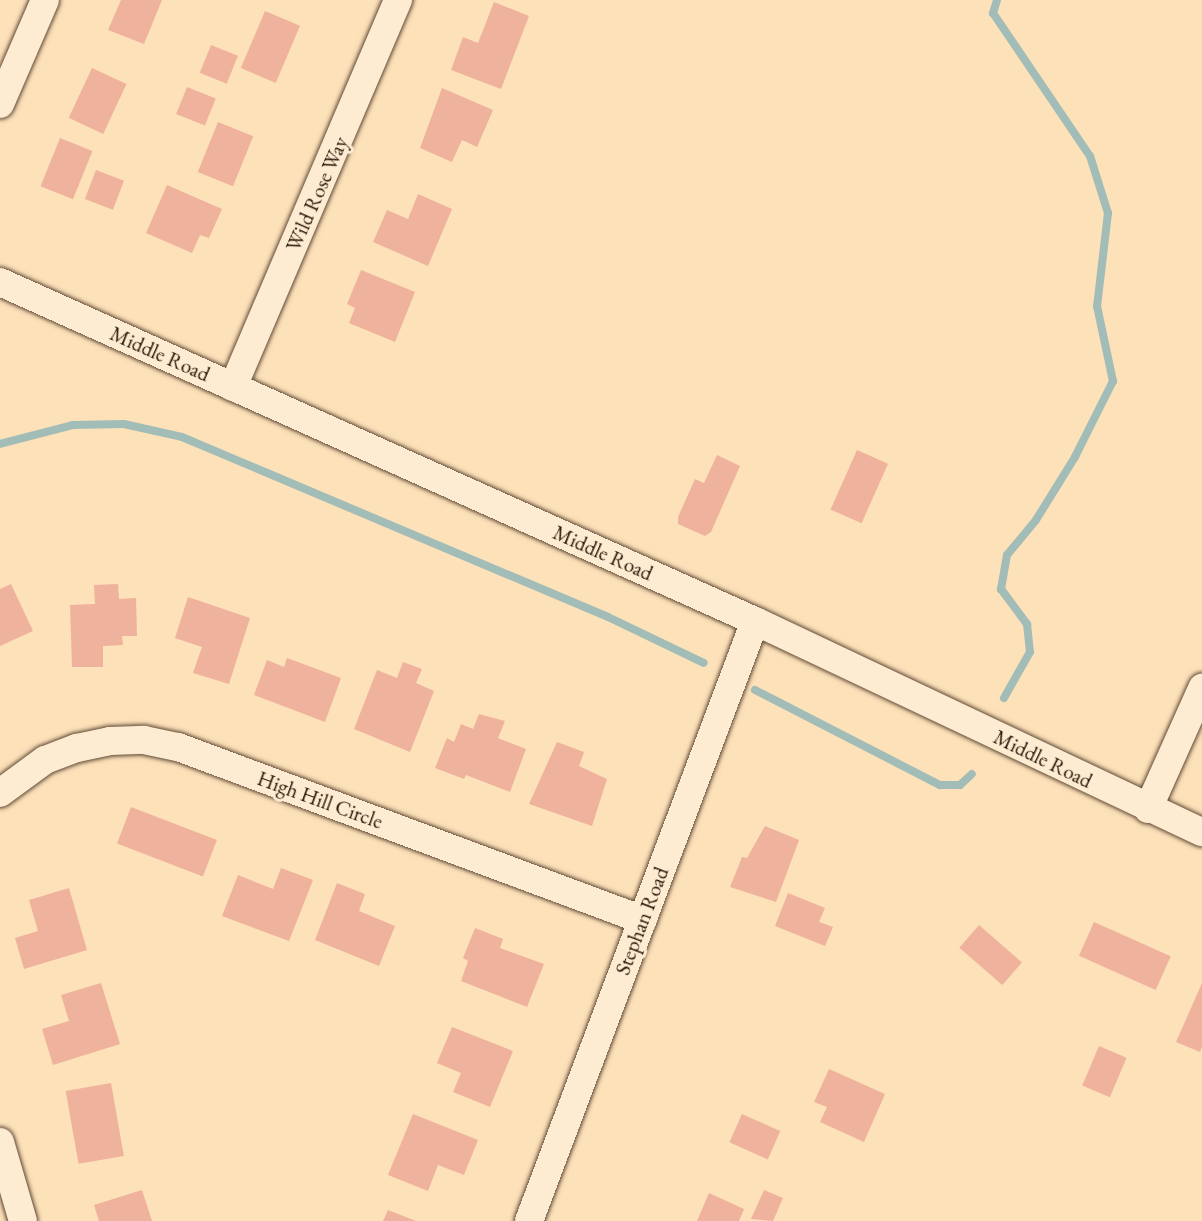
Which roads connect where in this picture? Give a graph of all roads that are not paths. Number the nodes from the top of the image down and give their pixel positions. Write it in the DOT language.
graph roads {
  1 [pos="45,0"];
  2 [pos="398,0"];
  3 [pos="0,104"];
  4 [pos="0,282"];
  5 [pos="233,387"];
  6 [pos="755,621"];
  7 [pos="1202,688"];
  8 [pos="0,793"];
  9 [pos="1148,809"];
  10 [pos="1202,832"];
  11 [pos="643,920"];
  12 [pos="0,1142"];
  13 [pos="23,1221"];
  14 [pos="530,1221"];
  1 -- 3 [label="street"];
  2 -- 5 [label="street, Wild Rose Way"];
  4 -- 5 [label="street, Middle Road"];
  5 -- 6 [label="street, Middle Road"];
  6 -- 9 [label="street, Middle Road"];
  6 -- 11 [label="street, Stephan Road"];
  7 -- 9 [label="street"];
  8 -- 11 [label="street, High Hill Circle"];
  9 -- 10 [label="street, Middle Road"];
  11 -- 14 [label="street, Stephan Road"];
  12 -- 13 [label="street"];
}
